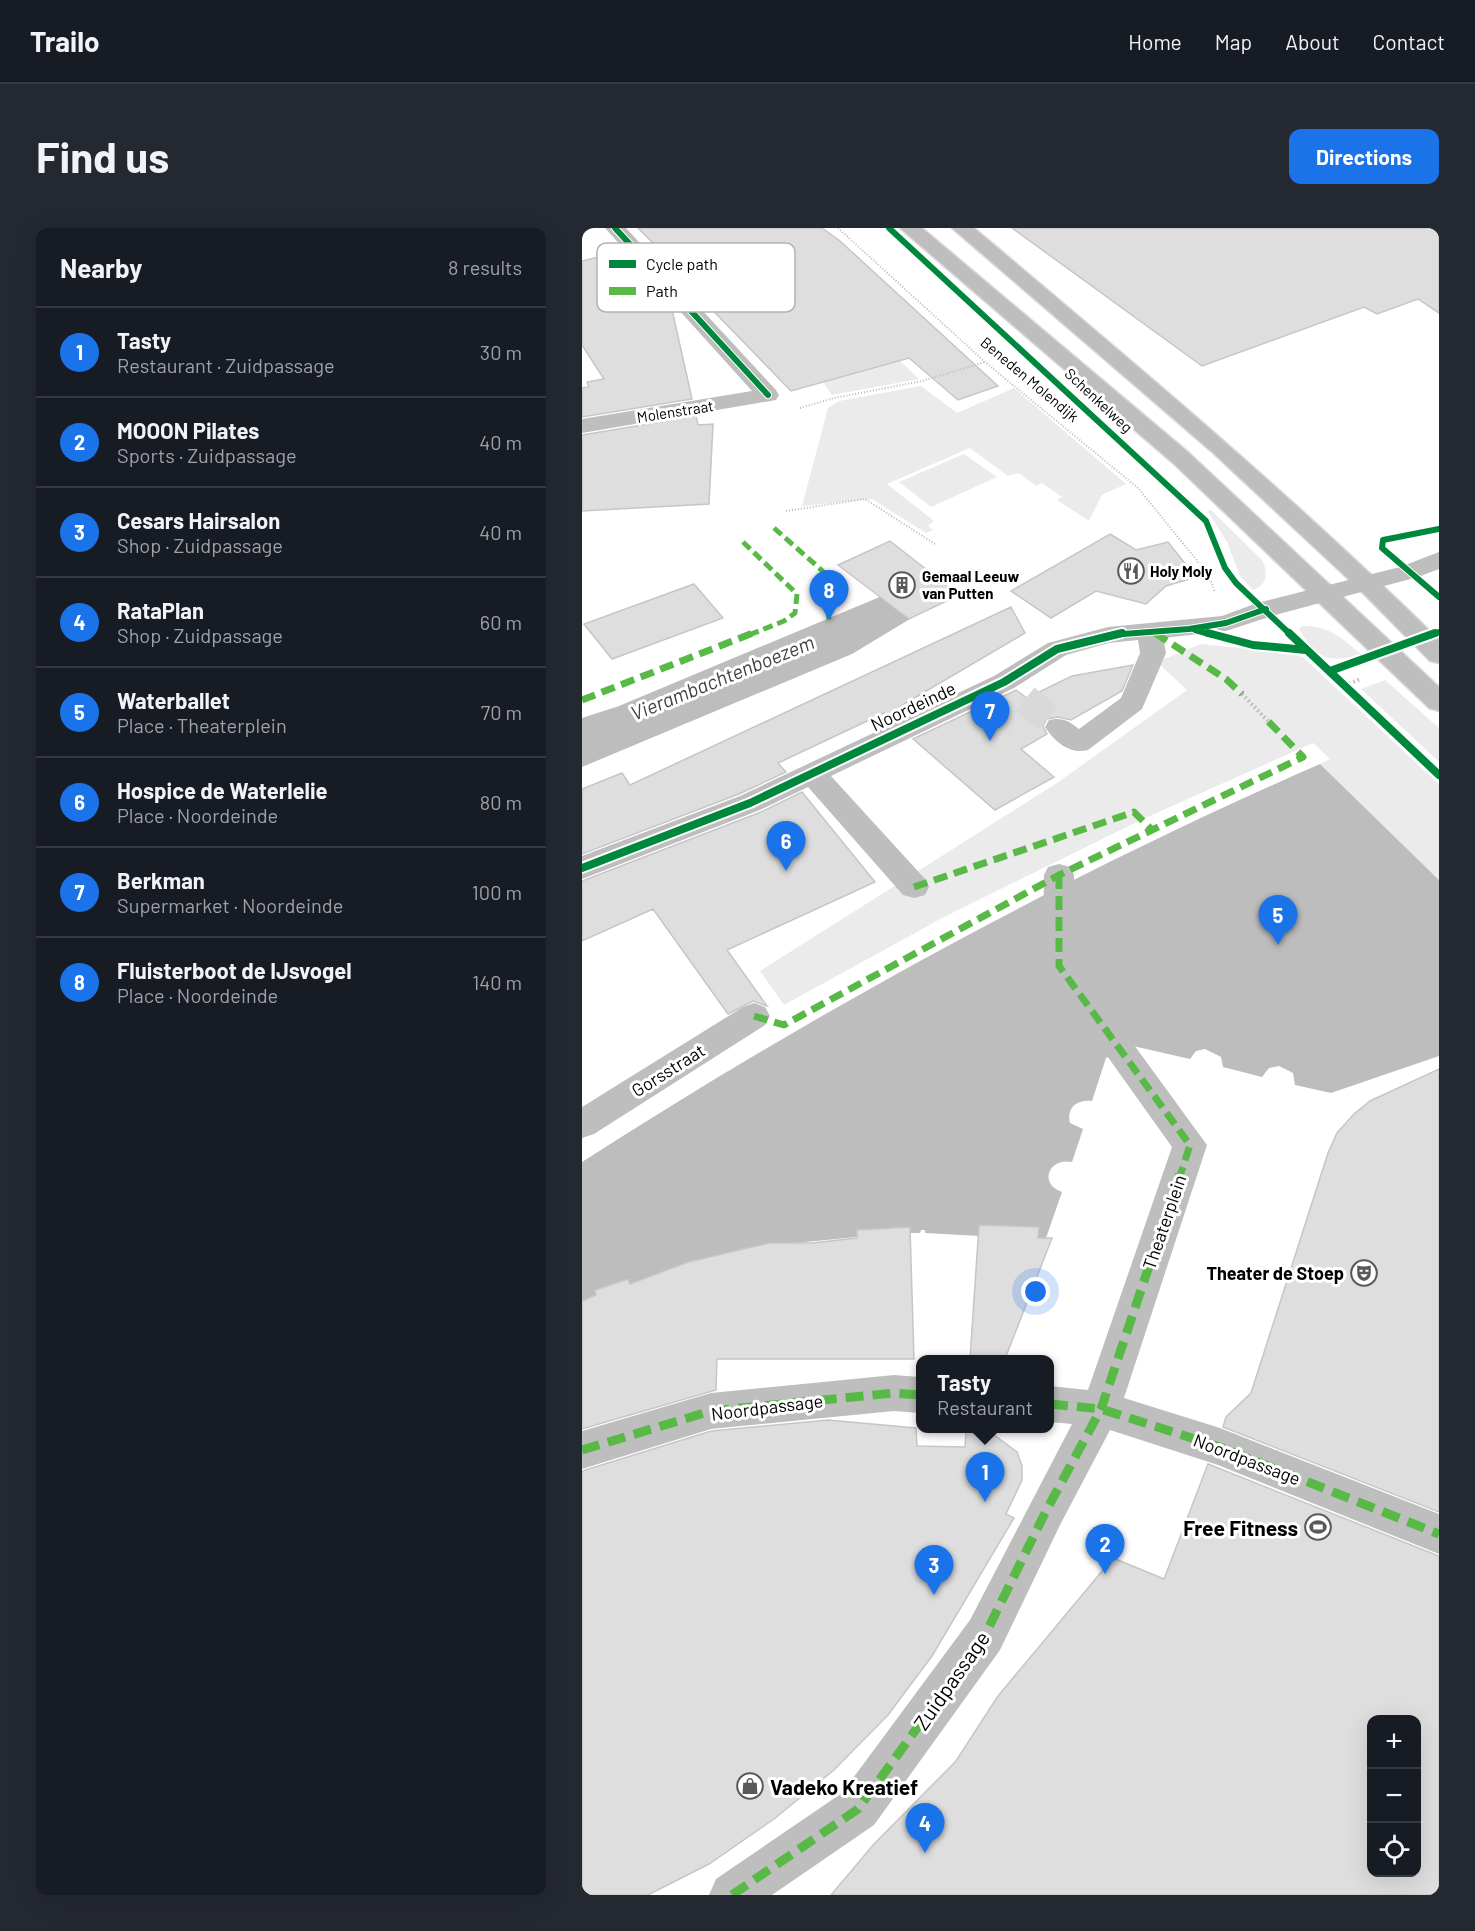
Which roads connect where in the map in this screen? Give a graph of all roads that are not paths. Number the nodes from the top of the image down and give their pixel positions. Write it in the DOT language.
graph roads {
  1 [pos="615,228"];
  2 [pos="910,228"];
  3 [pos="963,228"];
  4 [pos="629,243"];
  5 [pos="692,312"];
  6 [pos="582,426"];
  7 [pos="1439,560"];
  8 [pos="1367,583"];
  9 [pos="1325,594"];
  10 [pos="1149,630"];
  11 [pos="1439,655"];
  12 [pos="1439,702"];
  13 [pos="1059,727"];
  14 [pos="812,773"];
  15 [pos="582,868"];
  16 [pos="1059,875"];
  17 [pos="914,887"];
  18 [pos="754,1016"];
  19 [pos="582,1125"];
  20 [pos="916,1395"];
  21 [pos="1054,1404"];
  22 [pos="1101,1409"];
  23 [pos="582,1450"];
  24 [pos="1439,1534"];
  25 [pos="732,1895"];
  1 -- 4 [label="street, Molenstraat"];
  2 -- 9 [label="street, Schenkelweg"];
  3 -- 8 [label="street"];
  5 -- 6 [label="street, Molenstraat"];
  7 -- 8 [label="street, Noordeinde"];
  8 -- 9 [label="street, Noordeinde"];
  8 -- 11 [label="street"];
  9 -- 10 [label="street, Noordeinde"];
  9 -- 12 [label="street, Schenkelweg"];
  10 -- 13 [label="street"];
  10 -- 14 [label="street, Noordeinde"];
  14 -- 15 [label="street, Noordeinde"];
  14 -- 17 [label="street"];
  16 -- 22 [label="street, Theaterplein"];
  18 -- 19 [label="street, Gorsstraat"];
  20 -- 23 [label="street, Noordpassage"];
  21 -- 22 [label="street, Noordpassage"];
  22 -- 24 [label="street, Noordpassage"];
  22 -- 25 [label="street, Zuidpassage"];
}
